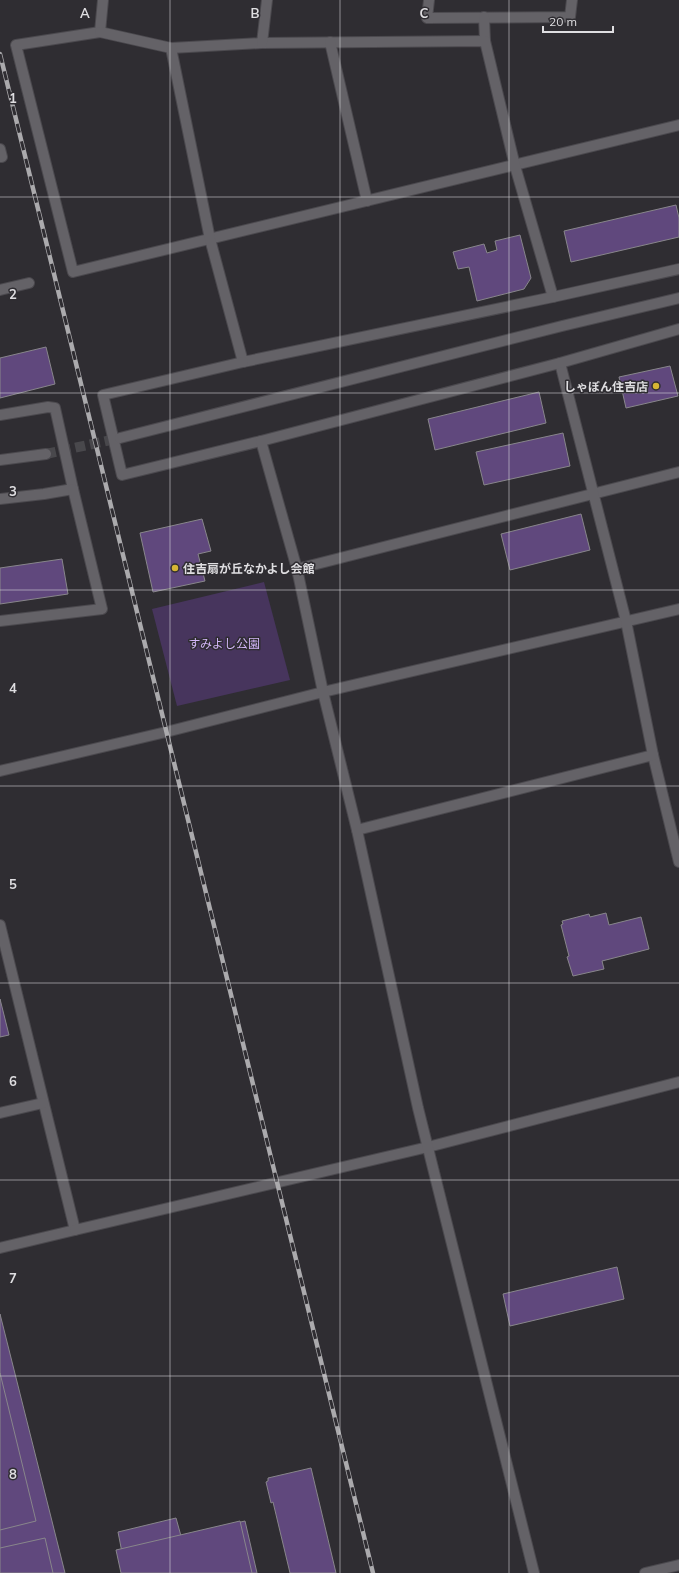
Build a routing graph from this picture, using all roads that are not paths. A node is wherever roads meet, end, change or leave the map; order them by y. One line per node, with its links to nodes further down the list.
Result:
1 (103, 0): 6 (street)
2 (267, 0): 9 (street)
3 (429, 0): 5 (street)
4 (572, 0): 5 (street)
5 (484, 17): 7 (street)
6 (100, 32): 10 (street); 16 (street)
7 (485, 40): 8 (street); 14 (street)
8 (330, 42): 9 (street); 15 (street)
9 (262, 43): 10 (street)
10 (170, 48): 16 (street)
11 (679, 125): 14 (street)
12 (0, 149): 13 (street)
13 (0, 157)
14 (515, 166): 15 (street); 20 (street)
15 (367, 202): 16 (street)
16 (210, 239): 23 (street)
17 (679, 269): 20 (street)
18 (29, 283): 19 (street)
19 (0, 290)
20 (553, 297): 23 (street)
21 (679, 298): 26 (street)
22 (679, 329): 24 (street)
23 (243, 362): 27 (street)
24 (560, 363): 27 (street); 32 (street)
25 (0, 415): 31 (street)
26 (120, 438)
27 (261, 442): 34 (street)
28 (46, 454): 29 (street)
29 (0, 460)
30 (679, 472): 32 (street)
31 (73, 489): 33 (street); 36 (street)
32 (594, 494): 34 (street); 37 (street)
33 (0, 499)
34 (297, 569): 38 (street)
35 (679, 609): 37 (street)
36 (0, 621)
37 (626, 621): 38 (street); 39 (street)
38 (323, 692): 40 (street); 41 (street)
39 (653, 755): 41 (street); 42 (street)
40 (0, 771)
41 (356, 830): 47 (street)
42 (679, 862)
43 (0, 925): 45 (street)
44 (679, 1082): 47 (street)
45 (43, 1102): 46 (street); 48 (street)
46 (0, 1113)
47 (428, 1147): 48 (street); 51 (street)
48 (75, 1230): 49 (street)
49 (0, 1248)
50 (679, 1565): 52 (street)
51 (534, 1573)
52 (645, 1573)

